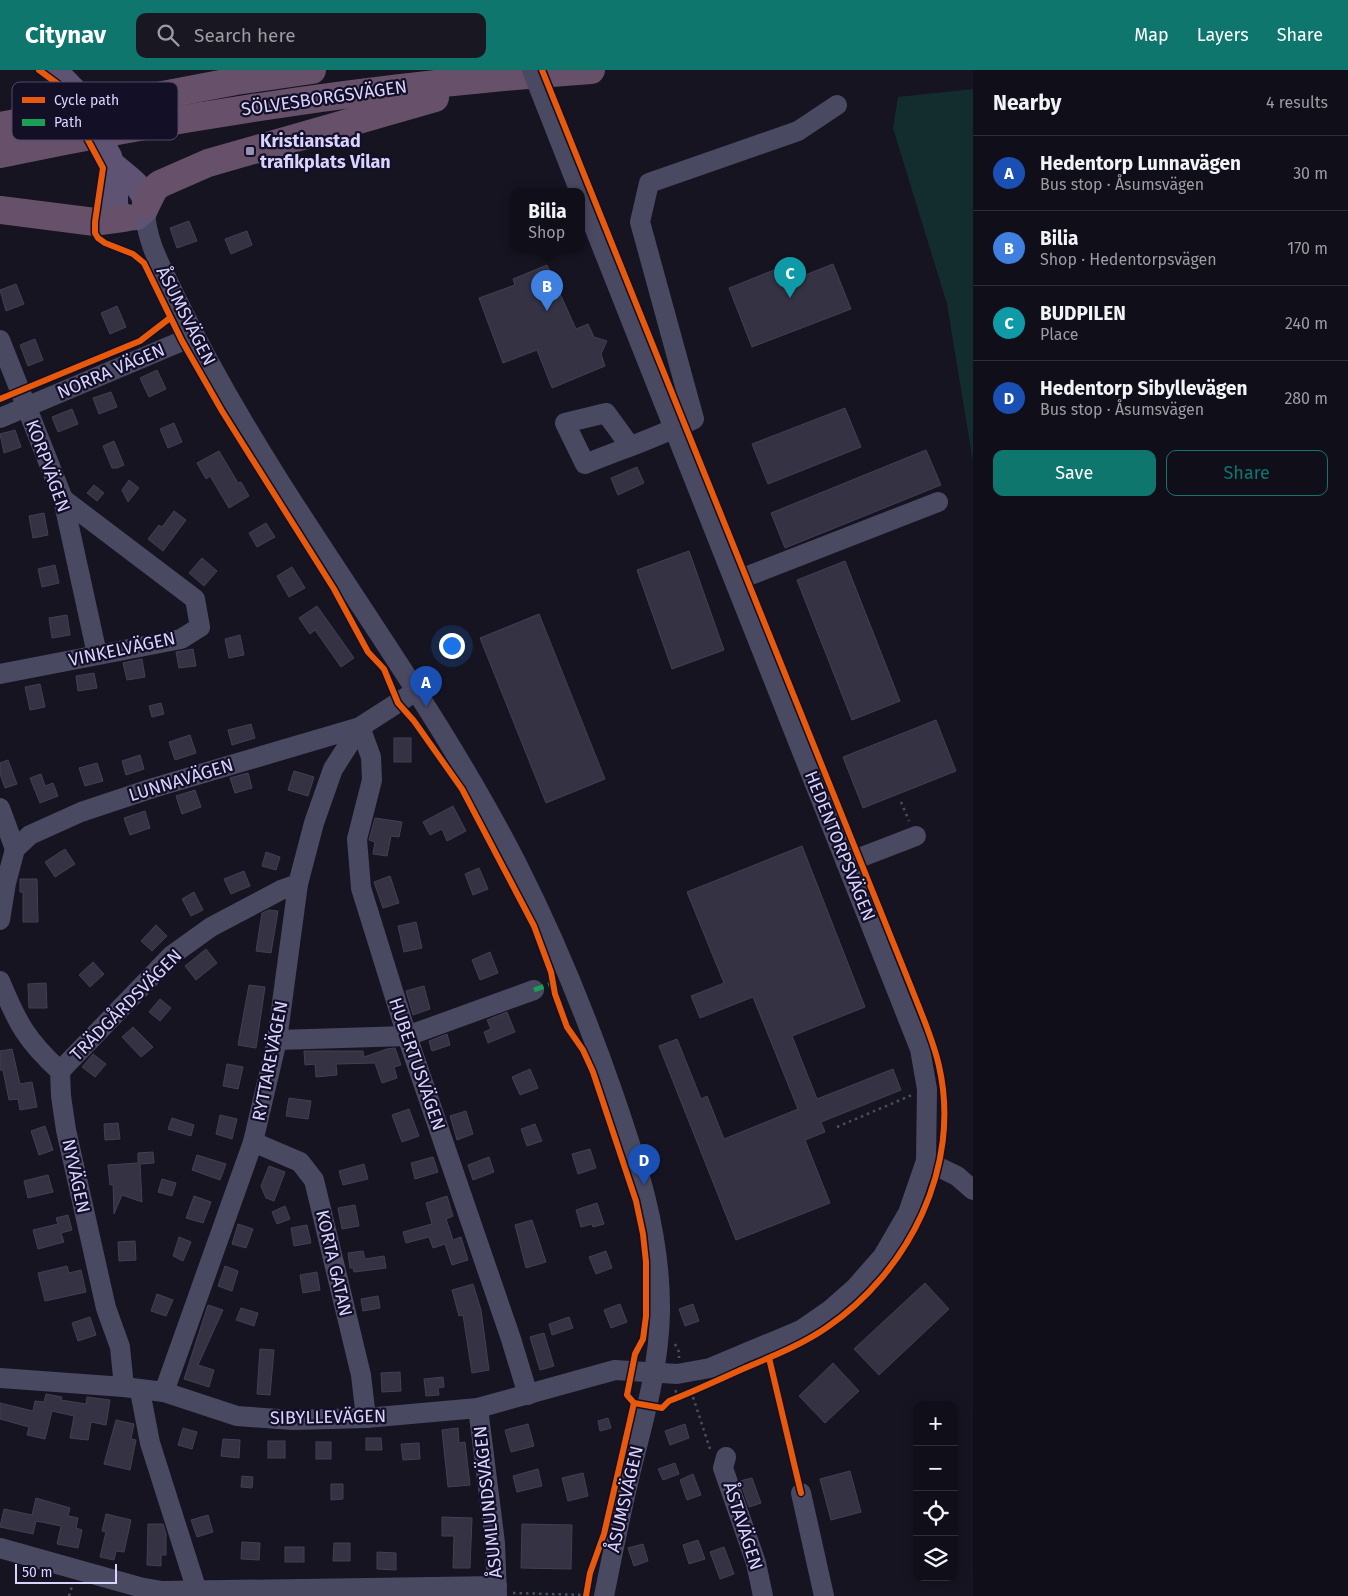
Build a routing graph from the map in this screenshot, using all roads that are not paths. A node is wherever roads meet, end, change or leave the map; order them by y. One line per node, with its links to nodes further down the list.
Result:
1 (312, 70): 4 (highway, SÖLVESBORGSVÄGEN)
2 (591, 70): 3 (highway, SÖLVESBORGSVÄGEN)
3 (521, 73): 6 (highway, SÖLVESBORGSVÄGEN); 10 (street, HEDENTORPSVÄGEN, bridge); 13 (highway)
4 (178, 92)
5 (837, 105): 18 (street)
6 (178, 120)
7 (70, 140): 9 (highway, SÖLVESBORGSVÄGEN)
8 (100, 140): 13 (main road, bridge)
9 (0, 154)
10 (578, 188)
11 (585, 206): 18 (street, HEDENTORPSVÄGEN)
12 (0, 210): 13 (highway)
13 (136, 213): 14 (street, ÅSUMSVÄGEN)
14 (194, 336): 16 (street, NORRA VÄGEN); 25 (street, ÅSUMSVÄGEN)
15 (0, 340): 16 (street, KORPVÄGEN)
16 (27, 407): 17 (street, NORRA VÄGEN); 20 (street, KORPVÄGEN)
17 (0, 418)
18 (674, 429): 19 (street); 22 (street, HEDENTORPSVÄGEN)
19 (630, 446)
20 (63, 499): 23 (street, KORPVÄGEN); 23 (street, VINKELVÄGEN)
21 (938, 502): 22 (street)
22 (734, 581): 30 (street, HEDENTORPSVÄGEN)
23 (97, 654): 24 (street, VINKELVÄGEN)
24 (0, 674)
25 (416, 691): 26 (street, LUNNAVÄGEN); 42 (street, ÅSUMSVÄGEN)
26 (360, 727): 29 (street, LUNNAVÄGEN); 31 (street, RYTTAREVÄGEN); 35 (street, HUBERTUSVÄGEN)
27 (0, 808): 29 (street)
28 (916, 836): 30 (street)
29 (15, 849): 32 (street)
30 (846, 863): 39 (street, HEDENTORPSVÄGEN)
31 (298, 884): 36 (street, RYTTAREVÄGEN); 37 (street, TRÄDGÅRDSVÄGEN)
32 (0, 920)
33 (0, 980): 37 (street)
34 (534, 990): 35 (street)
35 (407, 1036): 36 (street); 46 (street, HUBERTUSVÄGEN)
36 (277, 1040): 38 (street, RYTTAREVÄGEN)
37 (60, 1071): 44 (street, NYVÄGEN)
38 (253, 1142): 45 (street, RYTTAREVÄGEN); 48 (street, KORTA GATAN)
39 (926, 1161): 40 (street); 42 (street, HEDENTORPSVÄGEN)
40 (965, 1175): 41 (street)
41 (973, 1190)
42 (655, 1372): 46 (street, SIBYLLEVÄGEN); 54 (street, ÅSUMSVÄGEN)
43 (0, 1378): 44 (street, SIBYLLEVÄGEN)
44 (132, 1389): 45 (street, SIBYLLEVÄGEN); 52 (street, NYVÄGEN)
45 (164, 1392): 48 (street, SIBYLLEVÄGEN)
46 (528, 1395): 47 (street, SIBYLLEVÄGEN)
47 (478, 1408): 48 (street, SIBYLLEVÄGEN); 53 (street, ÅSUMLUNDSVÄGEN)
48 (366, 1418)
49 (726, 1457): 55 (street, ÅSTAVÄGEN)
50 (801, 1494): 56 (street)
51 (0, 1548): 52 (street)
52 (198, 1591): 53 (street)
53 (497, 1591)
54 (595, 1595)
55 (763, 1596)
56 (824, 1596)

